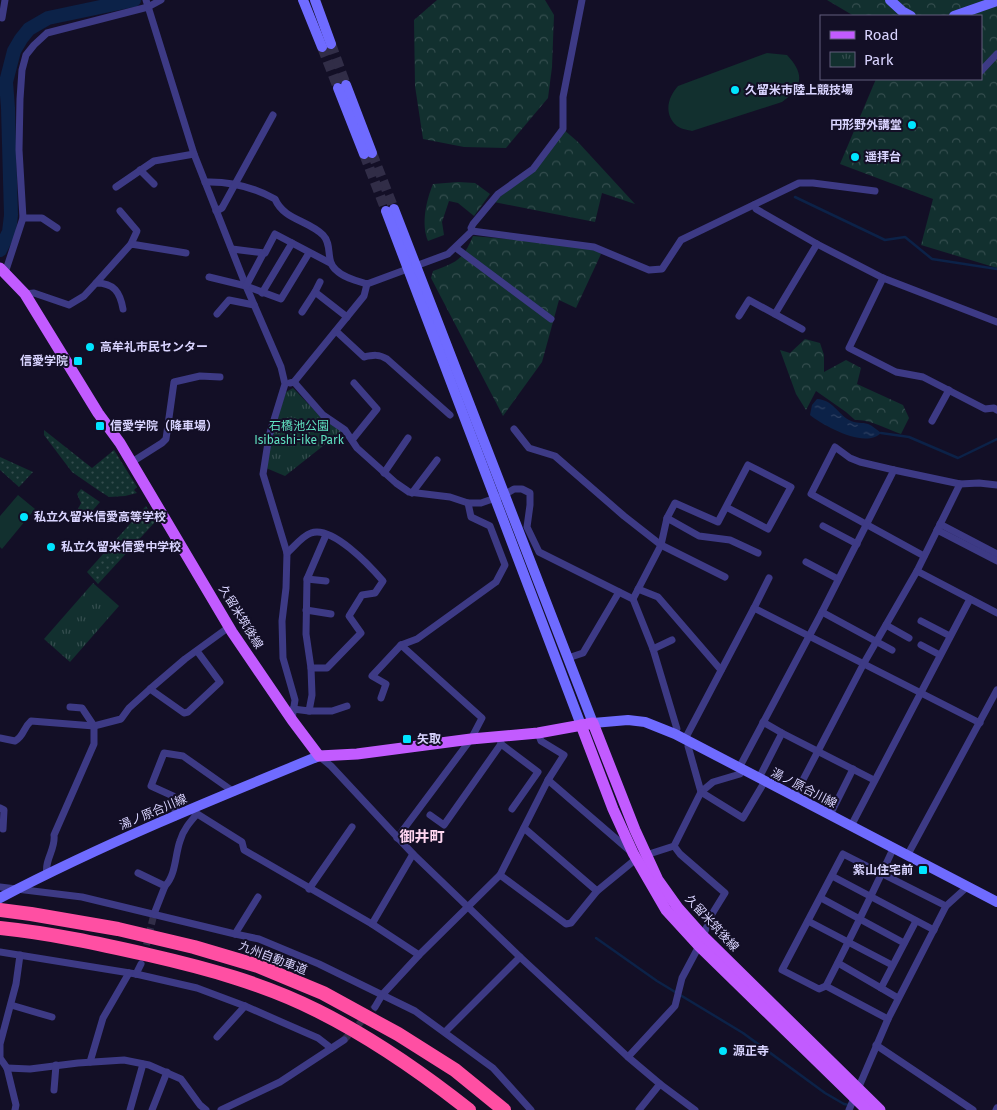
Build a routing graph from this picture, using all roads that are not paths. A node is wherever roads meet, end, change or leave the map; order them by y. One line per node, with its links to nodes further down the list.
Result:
1 (5, 0): 12 (street)
2 (161, 0): 9 (street)
3 (303, 0): 4 (street)
4 (315, 0)
5 (890, 0): 10 (street)
6 (574, 1): 8 (street)
7 (997, 1): 11 (street)
8 (581, 3): 31 (street)
9 (147, 4): 17 (street); 29 (street)
10 (909, 15)
11 (957, 15)
12 (2, 18)
13 (997, 54): 14 (street)
14 (982, 70)
15 (342, 86): 18 (street)
16 (273, 116): 22 (street)
17 (194, 154): 19 (street); 20 (street)
18 (368, 154)
19 (140, 170): 21 (street); 23 (street)
20 (205, 182): 22 (street); 27 (street)
21 (154, 184)
22 (236, 184): 27 (street); 40 (street)
23 (116, 186)
24 (876, 191): 25 (street)
25 (754, 205): 31 (street); 34 (street)
26 (390, 210): 41 (street)
27 (216, 211): 35 (street)
28 (120, 212): 33 (street)
29 (23, 218): 30 (street); 42 (street)
30 (57, 228)
31 (472, 231): 36 (street)
32 (292, 243): 38 (street); 39 (street); 50 (street)
33 (131, 244): 37 (street); 46 (street)
34 (817, 244): 44 (street); 56 (street)
35 (232, 248): 39 (street); 48 (street)
36 (456, 248): 41 (street); 59 (street)
37 (186, 253)
38 (309, 253): 40 (street); 50 (street)
39 (263, 254): 48 (street)
40 (330, 263): 47 (street)
41 (412, 267): 47 (street); 81 (street)
42 (2, 270): 51 (main road, 久留米筑後線)
43 (210, 277): 48 (street)
44 (883, 278): 60 (street); 67 (street)
45 (320, 282): 49 (street)
46 (96, 283): 51 (street); 53 (street)
47 (367, 284): 57 (street)
48 (246, 286): 50 (street); 52 (street)
49 (315, 292): 54 (street); 57 (street)
50 (262, 293)
51 (25, 294): 75 (main road, 久留米筑後線)
52 (254, 305): 55 (street); 65 (street)
53 (123, 309)
54 (302, 312)
55 (217, 314)
56 (775, 314): 58 (street); 61 (street)
57 (347, 316): 62 (street)
58 (739, 316)
59 (551, 319)
60 (997, 322)
61 (802, 329)
62 (336, 331): 64 (street); 69 (street)
63 (220, 377): 75 (street)
64 (294, 382): 65 (street); 73 (street)
65 (285, 384): 91 (street)
66 (354, 384): 73 (street)
67 (949, 390): 68 (street); 70 (street)
68 (996, 407)
69 (450, 415)
70 (932, 421)
71 (514, 429): 90 (street)
72 (408, 438): 77 (street)
73 (352, 440): 77 (street)
74 (437, 460): 80 (street)
75 (132, 462): 114 (main road, 久留米筑後線)
76 (894, 470): 78 (street); 85 (street); 85 (street)
77 (384, 473): 80 (street)
78 (960, 484): 79 (street); 87 (street)
79 (997, 485)
80 (412, 493): 82 (street)
81 (500, 497): 82 (street); 104 (street); 126 (street); 141 (street)
82 (468, 503): 120 (street)
83 (726, 507): 83 (street); 84 (street)
84 (667, 518): 90 (street); 92 (street)
85 (867, 525): 89 (street); 94 (street)
86 (822, 526): 89 (street)
87 (939, 527): 93 (street); 94 (street); 95 (street)
88 (326, 535): 91 (street); 101 (street); 128 (street)
89 (857, 544): 100 (street)
90 (660, 545): 98 (street); 103 (street)
91 (287, 553): 137 (street)
92 (758, 553)
93 (997, 554)
94 (924, 556): 97 (street)
95 (997, 561)
96 (806, 562): 100 (street)
97 (917, 571): 106 (street); 113 (street)
98 (724, 577)
99 (768, 578): 107 (street)
100 (838, 578): 109 (street)
101 (307, 579): 102 (street); 108 (street)
102 (326, 582)
103 (638, 589): 105 (street); 129 (street)
104 (619, 592): 105 (street); 126 (street)
105 (633, 599): 122 (street)
106 (970, 599): 110 (street); 115 (street)
107 (754, 608): 116 (street); 129 (street)
108 (306, 610): 111 (street); 128 (street)
109 (822, 612): 116 (street); 119 (street)
110 (997, 613)
111 (331, 614)
112 (921, 621): 115 (street)
113 (886, 625): 117 (street); 119 (street)
114 (229, 626): 124 (street); 137 (main road, 久留米筑後線)
115 (950, 636): 125 (street)
116 (809, 637): 127 (street); 138 (street)
117 (909, 638)
118 (672, 640): 122 (street)
119 (877, 643): 123 (street); 127 (street)
120 (401, 645): 133 (street); 147 (street)
121 (921, 645): 125 (street)
122 (653, 649): 144 (street)
123 (892, 650)
124 (196, 651): 130 (street); 130 (street)
125 (940, 654): 132 (street)
126 (568, 658): 139 (street)
127 (864, 663): 132 (street); 150 (street)
128 (311, 668): 136 (street)
129 (721, 670): 149 (street)
130 (150, 689): 142 (street)
131 (997, 690): 140 (street)
132 (920, 692): 140 (street); 156 (street)
133 (380, 698)
134 (70, 706): 142 (street)
135 (347, 706): 136 (street)
136 (308, 711): 137 (street)
137 (292, 714): 151 (main road, 久留米筑後線)
138 (763, 722): 145 (street); 152 (street)
139 (593, 723): 141 (main road); 144 (street, 湯ノ原合川線); 174 (main road, 久留米筑後線)
140 (980, 723): 175 (street)
141 (581, 725): 143 (main road); 174 (main road, 久留米筑後線)
142 (94, 726): 146 (street); 177 (street)
143 (538, 733): 148 (main road); 154 (street)
144 (675, 734): 149 (street, 湯ノ原合川線)
145 (782, 734): 150 (street); 155 (street)
146 (0, 738)
147 (471, 739): 148 (main road); 151 (main road); 170 (street)
148 (501, 740): 161 (street); 164 (street)
149 (688, 741): 152 (street, 湯ノ原合川線); 158 (street)
150 (818, 751): 153 (street); 159 (street)
151 (319, 756): 157 (street, 湯ノ原合川線); 170 (street)
152 (741, 769): 155 (street, 湯ノ原合川線); 158 (street)
153 (853, 769): 156 (street); 163 (street)
154 (548, 780): 168 (street); 174 (street)
155 (762, 780): 158 (street); 159 (street, 湯ノ原合川線)
156 (874, 780): 166 (street)
157 (234, 792): 162 (street, 湯ノ原合川線); 165 (street)
158 (701, 792): 171 (street)
159 (794, 797): 163 (street, 湯ノ原合川線)
160 (0, 808): 169 (street)
161 (512, 809)
162 (194, 812): 165 (street, 湯ノ原合川線); 181 (street); 184 (street)
163 (830, 815): 166 (street, 湯ノ原合川線)
164 (430, 816)
165 (175, 817): 177 (street, 湯ノ原合川線)
166 (851, 826): 172 (street, 湯ノ原合川線)
167 (352, 827): 184 (street)
168 (524, 828): 179 (street); 186 (street)
169 (3, 829)
170 (397, 838): 173 (street)
171 (674, 846): 174 (street); 203 (street)
172 (893, 849): 175 (street, 湯ノ原合川線); 178 (street)
173 (413, 854): 193 (street); 199 (street)
174 (638, 856): 186 (street); 203 (main road, 久留米筑後線); 206 (main road, 久留米筑後線)
175 (907, 856): 183 (street, 湯ノ原合川線)
176 (138, 873): 181 (street)
177 (47, 874): 185 (street, 湯ノ原合川線)
178 (881, 874): 180 (street); 188 (street); 192 (street)
179 (500, 875): 186 (street); 193 (street)
180 (832, 876): 188 (street); 190 (street)
181 (165, 886): 195 (street)
182 (0, 887): 185 (street)
183 (967, 887): 191 (street, 湯ノ原合川線); 192 (street)
184 (309, 889): 199 (street)
185 (16, 890): 189 (street, 湯ノ原合川線); 195 (street)
186 (597, 892)
187 (258, 896): 202 (street)
188 (870, 896): 196 (street); 198 (street)
189 (0, 898)
190 (821, 898): 196 (street); 197 (street)
191 (997, 902)
192 (946, 906): 201 (street)
193 (469, 907): 209 (street); 210 (street)
194 (0, 910): 244 (highway, 九州自動車道)
195 (154, 914): 202 (street)
196 (859, 919): 204 (street); 205 (street)
197 (808, 921): 204 (street); 215 (street)
198 (916, 921): 201 (street); 205 (street)
199 (372, 924): 209 (street)
200 (0, 928): 243 (highway)
201 (934, 930): 218 (street)
202 (235, 934): 217 (street)
203 (702, 935): 206 (street); 237 (main road, 久留米筑後線)
204 (848, 942): 211 (street); 213 (street)
205 (904, 943): 213 (street)
206 (699, 946): 229 (street); 237 (main road, 久留米筑後線)
207 (0, 952): 208 (street)
208 (20, 955): 214 (street); 219 (street)
209 (419, 955): 217 (street)
210 (520, 957): 224 (street); 229 (street)
211 (838, 963): 215 (street); 216 (street)
212 (141, 964): 214 (street)
213 (892, 965): 216 (street)
214 (133, 974): 220 (street); 230 (street)
215 (826, 986): 223 (street)
216 (881, 988): 218 (street)
217 (382, 995): 221 (street); 224 (street)
218 (898, 998): 223 (street)
219 (10, 1005): 222 (street); 233 (street)
220 (245, 1006): 225 (street); 228 (street)
221 (376, 1007)
222 (52, 1017)
223 (888, 1019): 227 (street)
224 (445, 1032): 245 (street)
225 (217, 1037)
226 (344, 1040): 228 (street)
227 (876, 1045): 237 (street); 251 (street)
228 (332, 1048): 242 (street)
229 (628, 1057): 235 (street)
230 (90, 1062): 231 (street); 232 (street)
231 (143, 1064): 234 (street); 239 (street)
232 (56, 1065): 233 (street); 236 (street)
233 (7, 1068): 238 (street)
234 (167, 1072): 240 (street); 241 (street)
235 (660, 1084): 246 (street); 247 (street)
236 (54, 1090)
237 (856, 1093): 248 (street); 249 (main road, 久留米筑後線); 250 (main road, 久留米筑後線)
238 (14, 1110)
239 (130, 1110)
240 (152, 1110)
241 (206, 1110)
242 (221, 1110)
243 (469, 1110)
244 (504, 1110)
245 (531, 1110)
246 (639, 1110)
247 (695, 1110)
248 (849, 1110)
249 (867, 1110)
250 (880, 1110)
251 (973, 1110)

